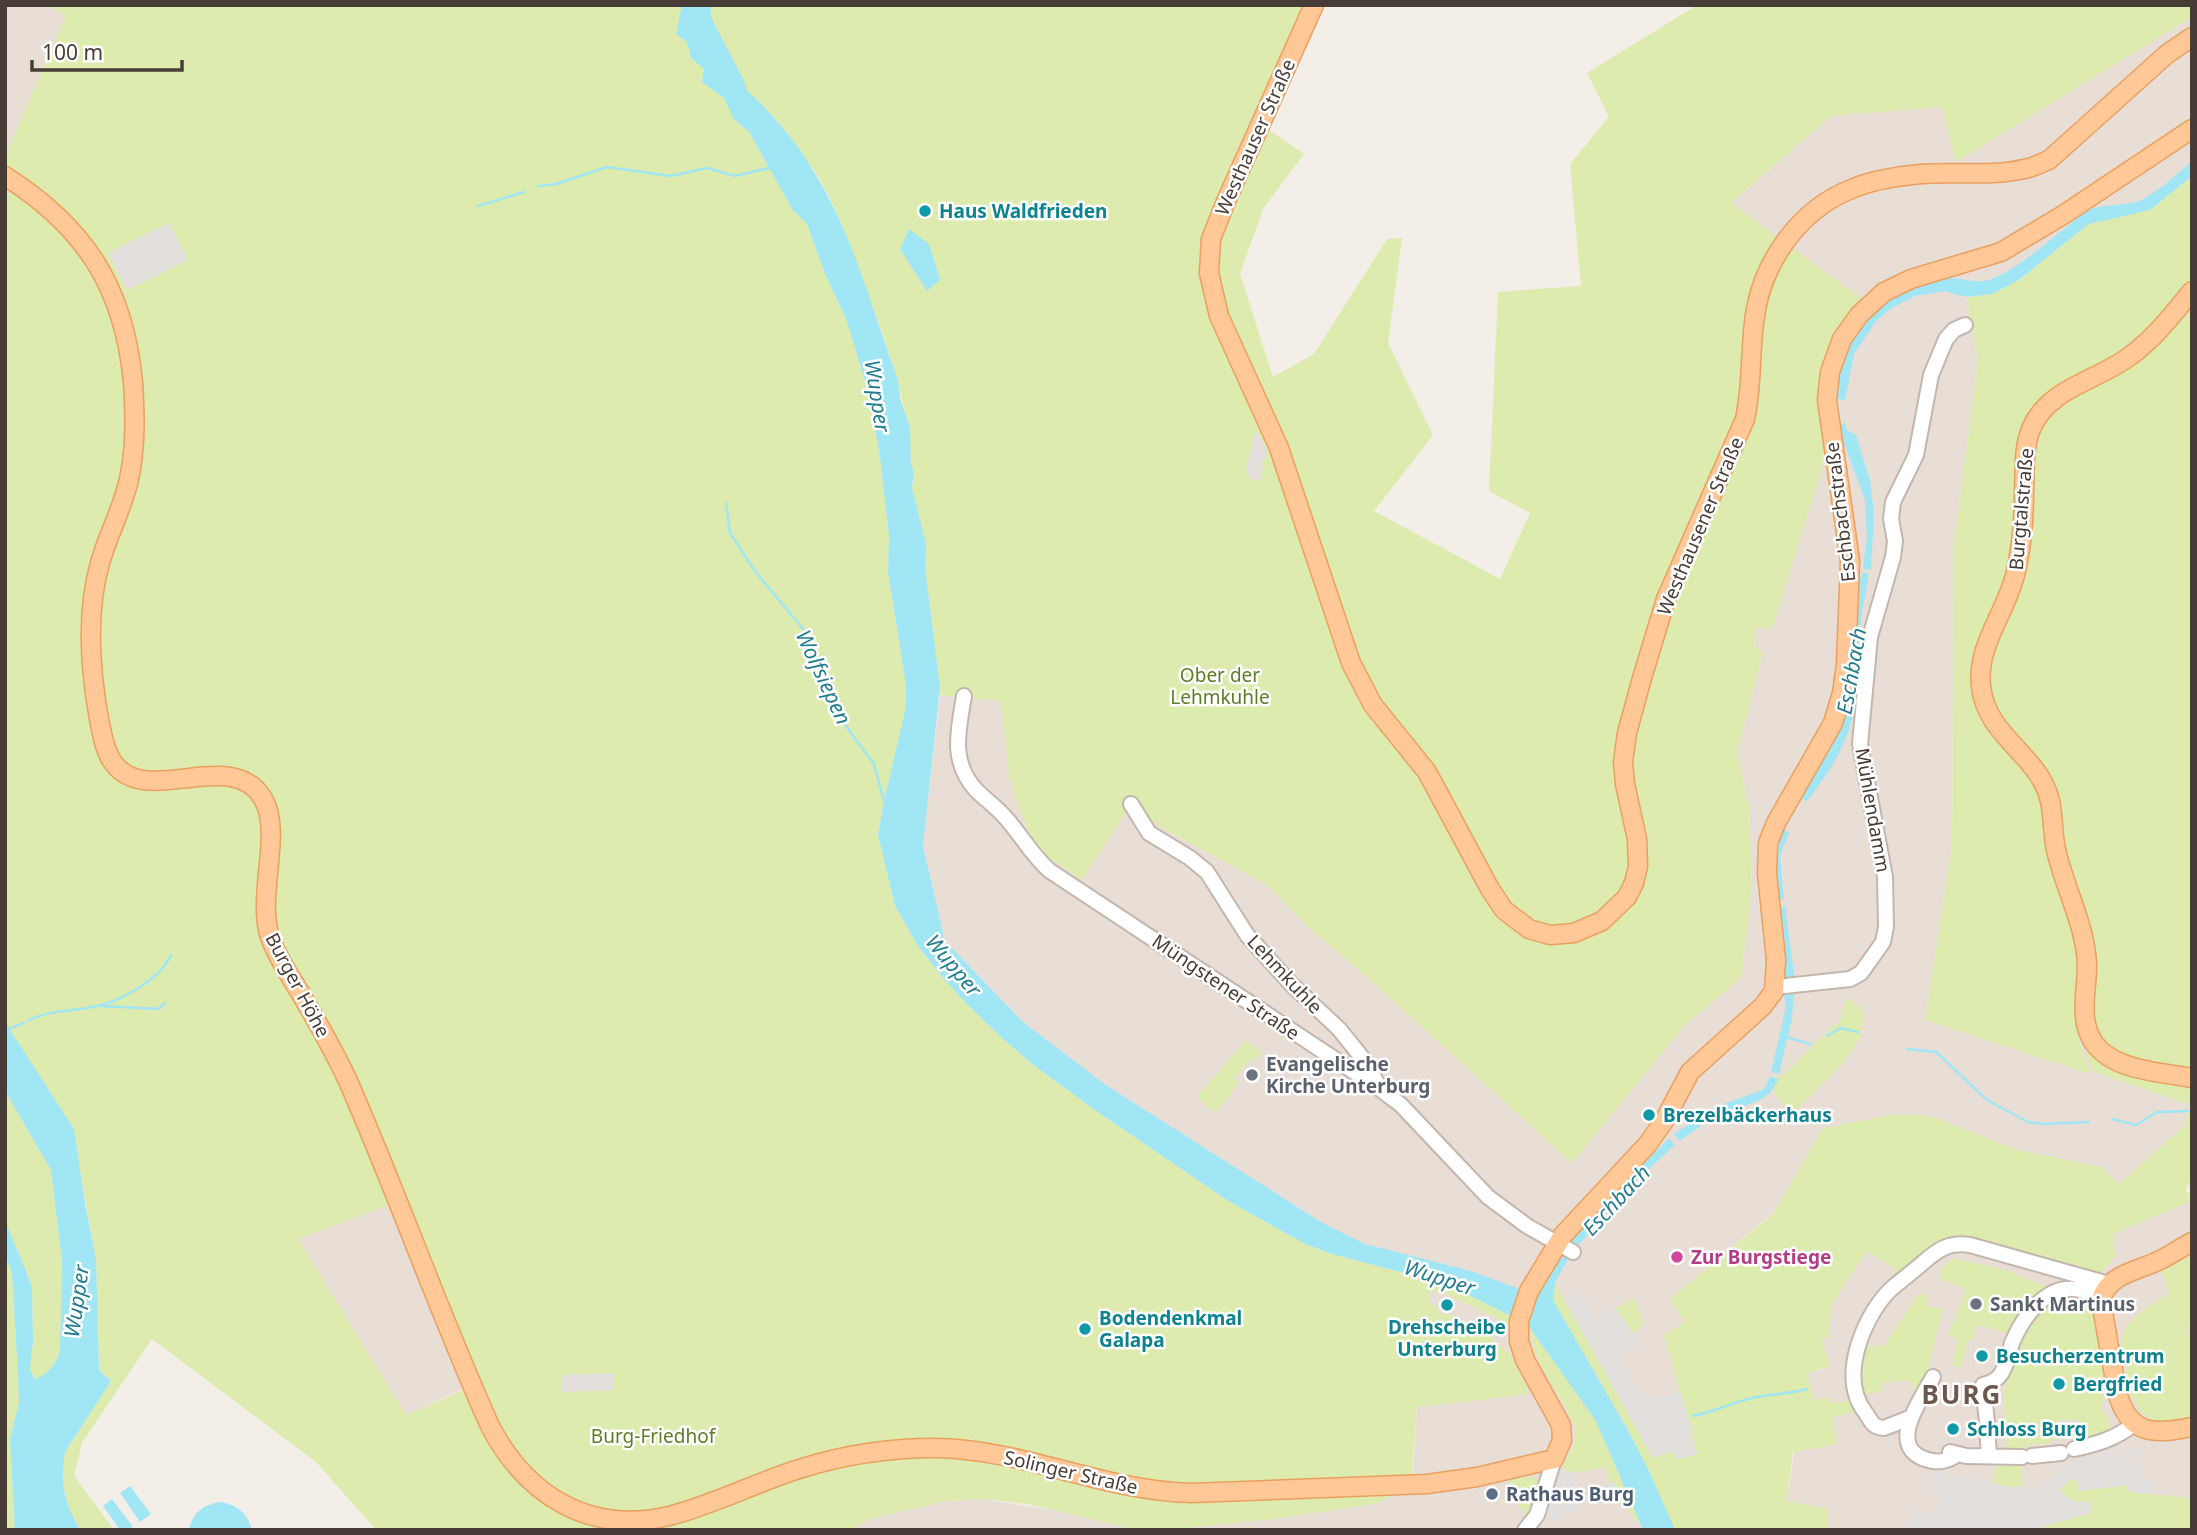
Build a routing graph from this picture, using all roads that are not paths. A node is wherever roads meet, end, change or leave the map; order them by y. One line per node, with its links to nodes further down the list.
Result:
1 (1314, 5): 5 (main road, Westhauser Straße)
2 (2192, 37): 5 (main road, Westhausener Straße)
3 (2192, 129): 10 (main road, Eschbachstraße)
4 (5, 176): 19 (main road, Burger Höhe)
5 (1209, 273)
6 (2192, 290): 11 (main road, Burgtalstraße)
7 (1965, 325): 10 (street, Mühlendamm)
8 (964, 696): 12 (street, Müngstener Straße)
9 (1131, 804): 12 (street, Lehmkuhle)
10 (1784, 986): 14 (main road)
11 (2192, 1077)
12 (1380, 1089): 14 (street, Müngstener Straße)
13 (2192, 1242): 15 (main road)
14 (1561, 1247): 22 (main road)
15 (2106, 1290): 17 (street); 18 (main road); 21 (street)
16 (1933, 1377): 17 (street)
17 (1912, 1417): 21 (street)
18 (2134, 1424): 20 (main road); 21 (street)
19 (490, 1426): 22 (main road, Solinger Straße)
20 (2192, 1427)
21 (1989, 1456)
22 (1554, 1459): 23 (street)
23 (1525, 1530)

